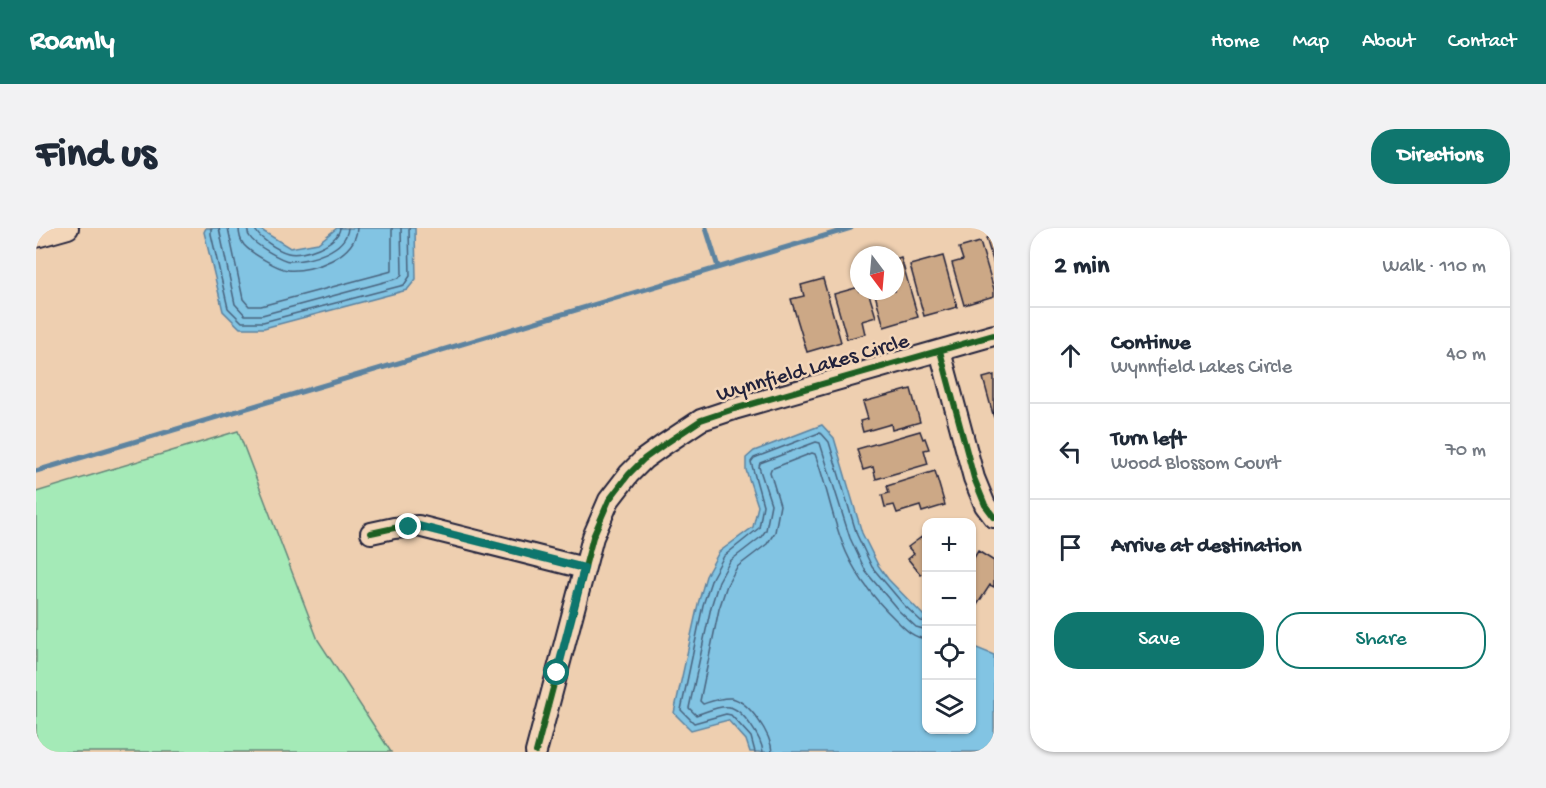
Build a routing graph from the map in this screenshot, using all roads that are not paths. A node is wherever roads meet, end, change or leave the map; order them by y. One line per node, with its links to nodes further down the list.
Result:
1 (68, 228): 2 (street)
2 (36, 237)
3 (994, 335): 4 (street, Wynnfield Lakes Circle)
4 (940, 351): 5 (street); 7 (street, Wynnfield Lakes Circle)
5 (994, 517)
6 (371, 533): 7 (street)
7 (584, 568): 8 (street, Wynnfield Lakes Circle)
8 (536, 752)

